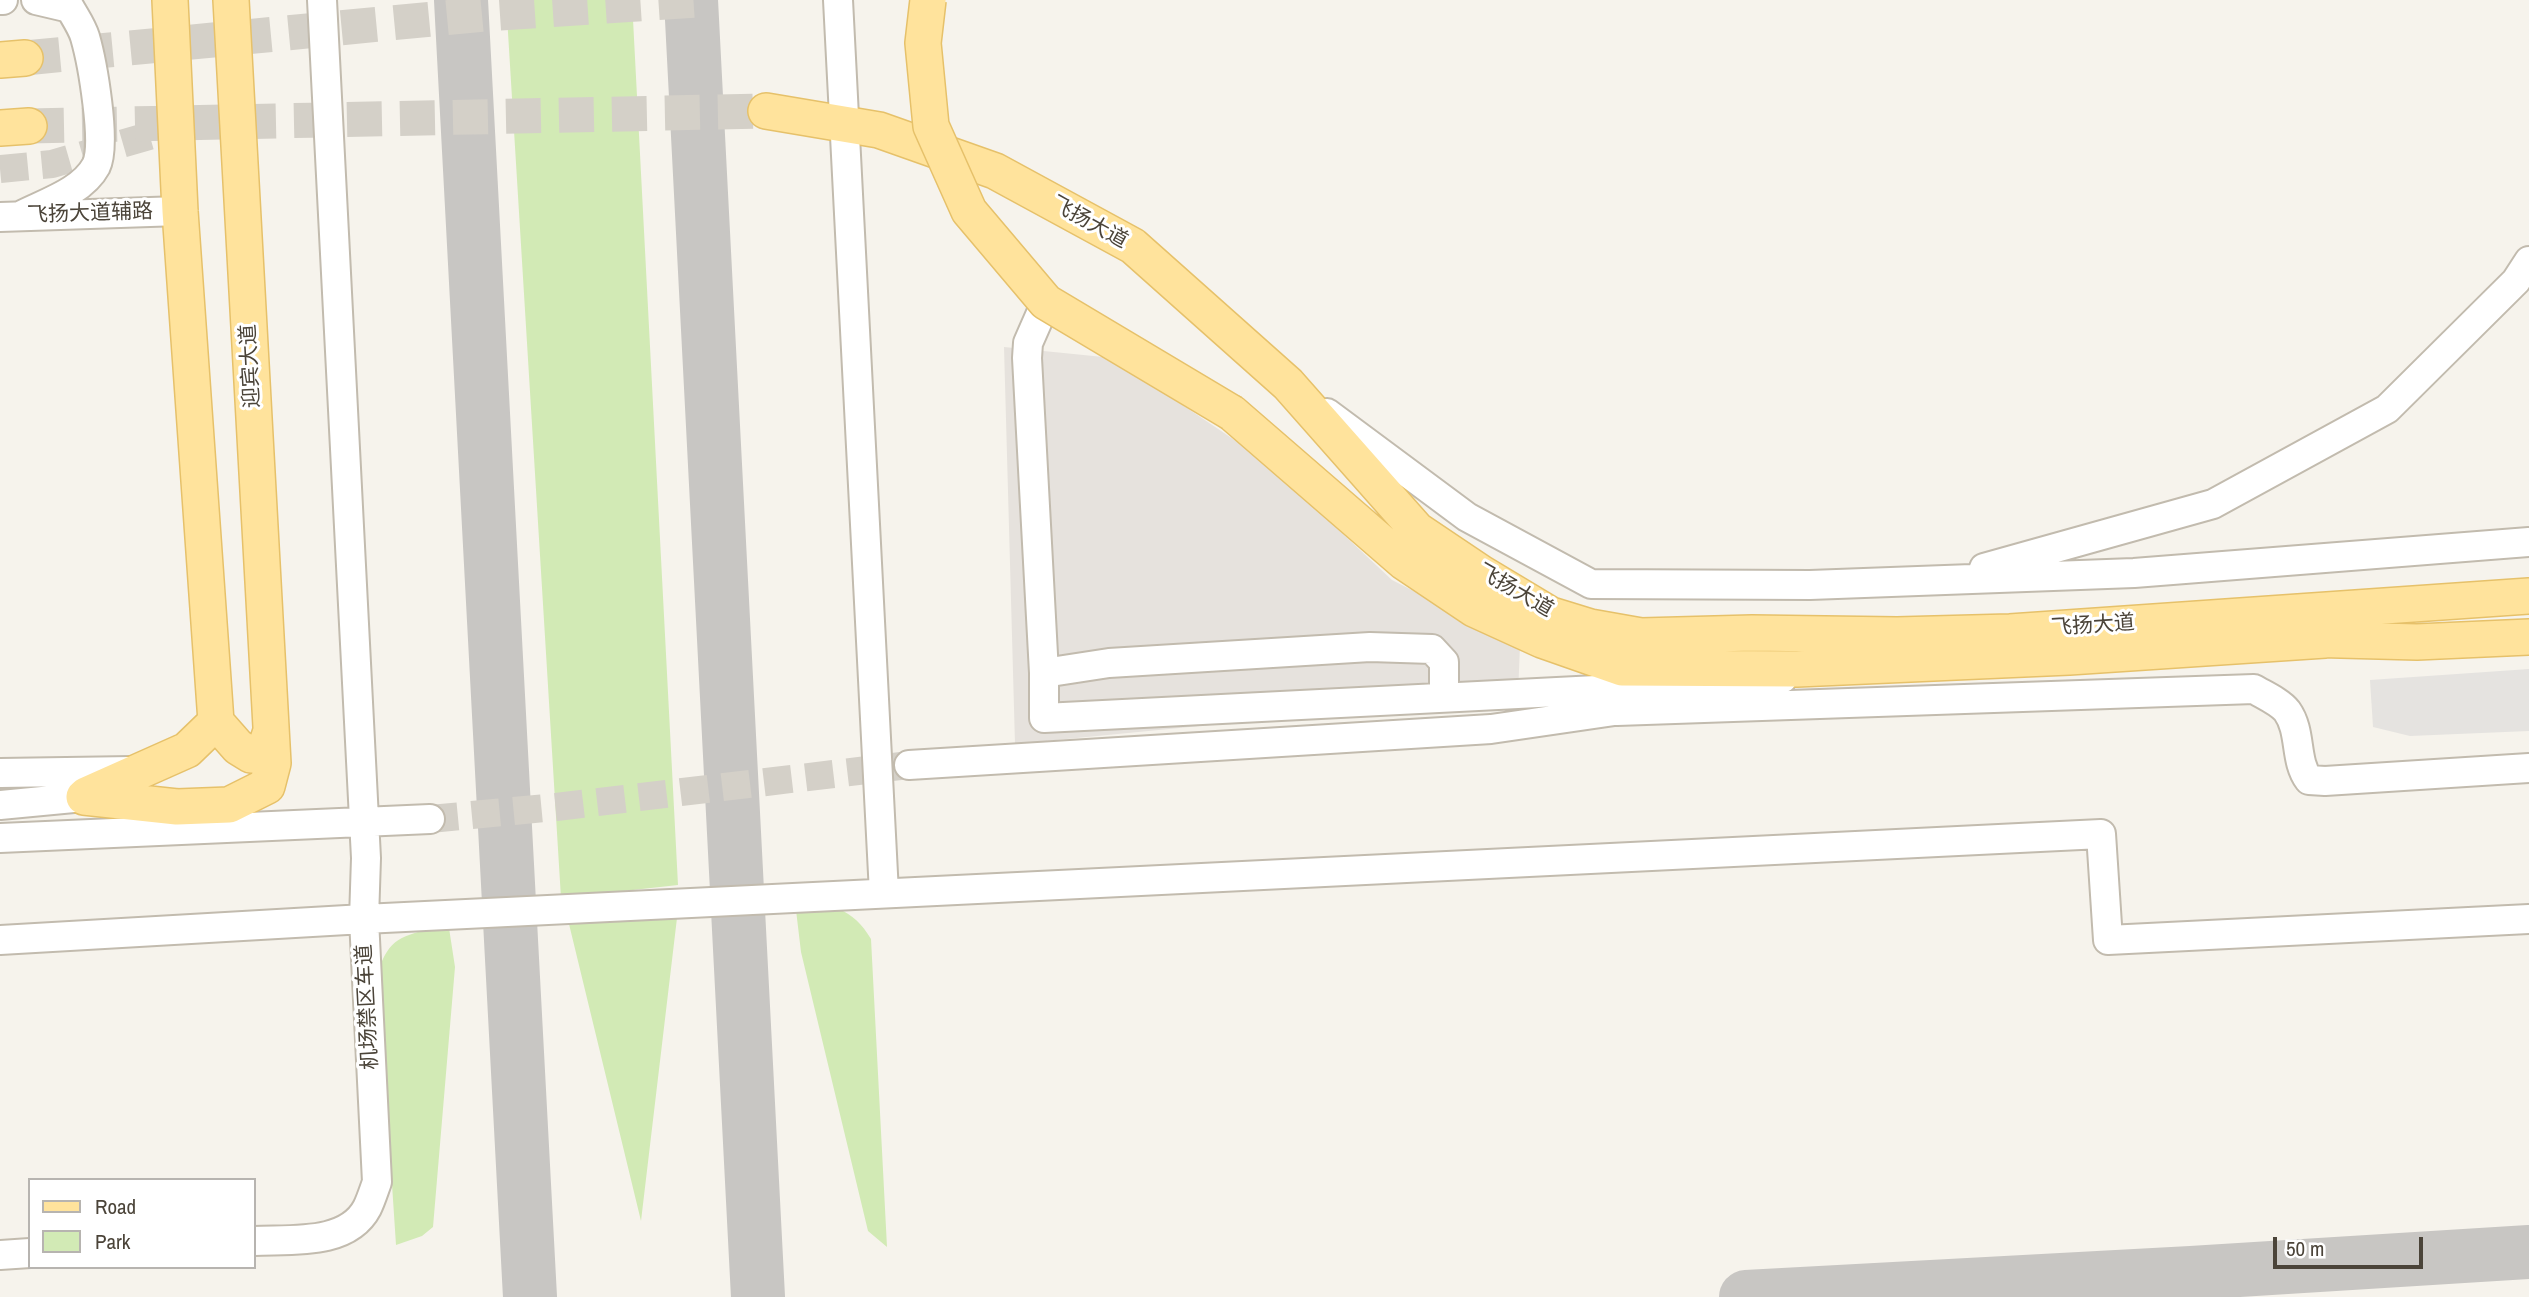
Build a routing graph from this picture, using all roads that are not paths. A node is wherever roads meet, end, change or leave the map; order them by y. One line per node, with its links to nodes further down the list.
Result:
1 (36, 0): 9 (street)
2 (170, 0): 8 (main road)
3 (231, 0): 25 (main road, 迎宾大道)
4 (322, 0): 35 (street)
5 (838, 0): 34 (street)
6 (928, 0): 11 (main road, bridge)
7 (766, 111): 12 (main road, 飞扬大道)
8 (180, 211): 9 (street, 飞扬大道辅路); 24 (main road)
9 (10, 216)
10 (2529, 261): 14 (street)
11 (1045, 302): 19 (main road, bridge); 20 (street)
12 (1288, 384): 14 (street); 16 (main road, 飞扬大道)
13 (2529, 542): 14 (street)
14 (1941, 580)
15 (2529, 596): 16 (main road, 飞扬大道)
16 (2010, 632): 18 (main road)
17 (2529, 637): 18 (main road)
18 (2325, 640): 19 (main road)
19 (1829, 668): 21 (street)
20 (1044, 673): 22 (street); 22 (street)
21 (1746, 686): 22 (street); 23 (street)
22 (1444, 697)
23 (1617, 711): 26 (street); 27 (street)
24 (216, 722): 25 (main road); 28 (main road)
25 (271, 731): 30 (main road, 迎宾大道)
26 (909, 765)
27 (2529, 768)
28 (142, 771): 29 (street); 30 (main road)
29 (0, 772)
30 (84, 797): 31 (street)
31 (0, 805)
32 (430, 819): 33 (street)
33 (0, 838)
34 (884, 893): 35 (street); 36 (street)
35 (364, 919): 37 (street, 机场禁区车道); 38 (street, 机场禁区车道)
36 (2529, 919)
37 (0, 940)
38 (256, 1241)
39 (28, 1254): 40 (street)
40 (0, 1255)

